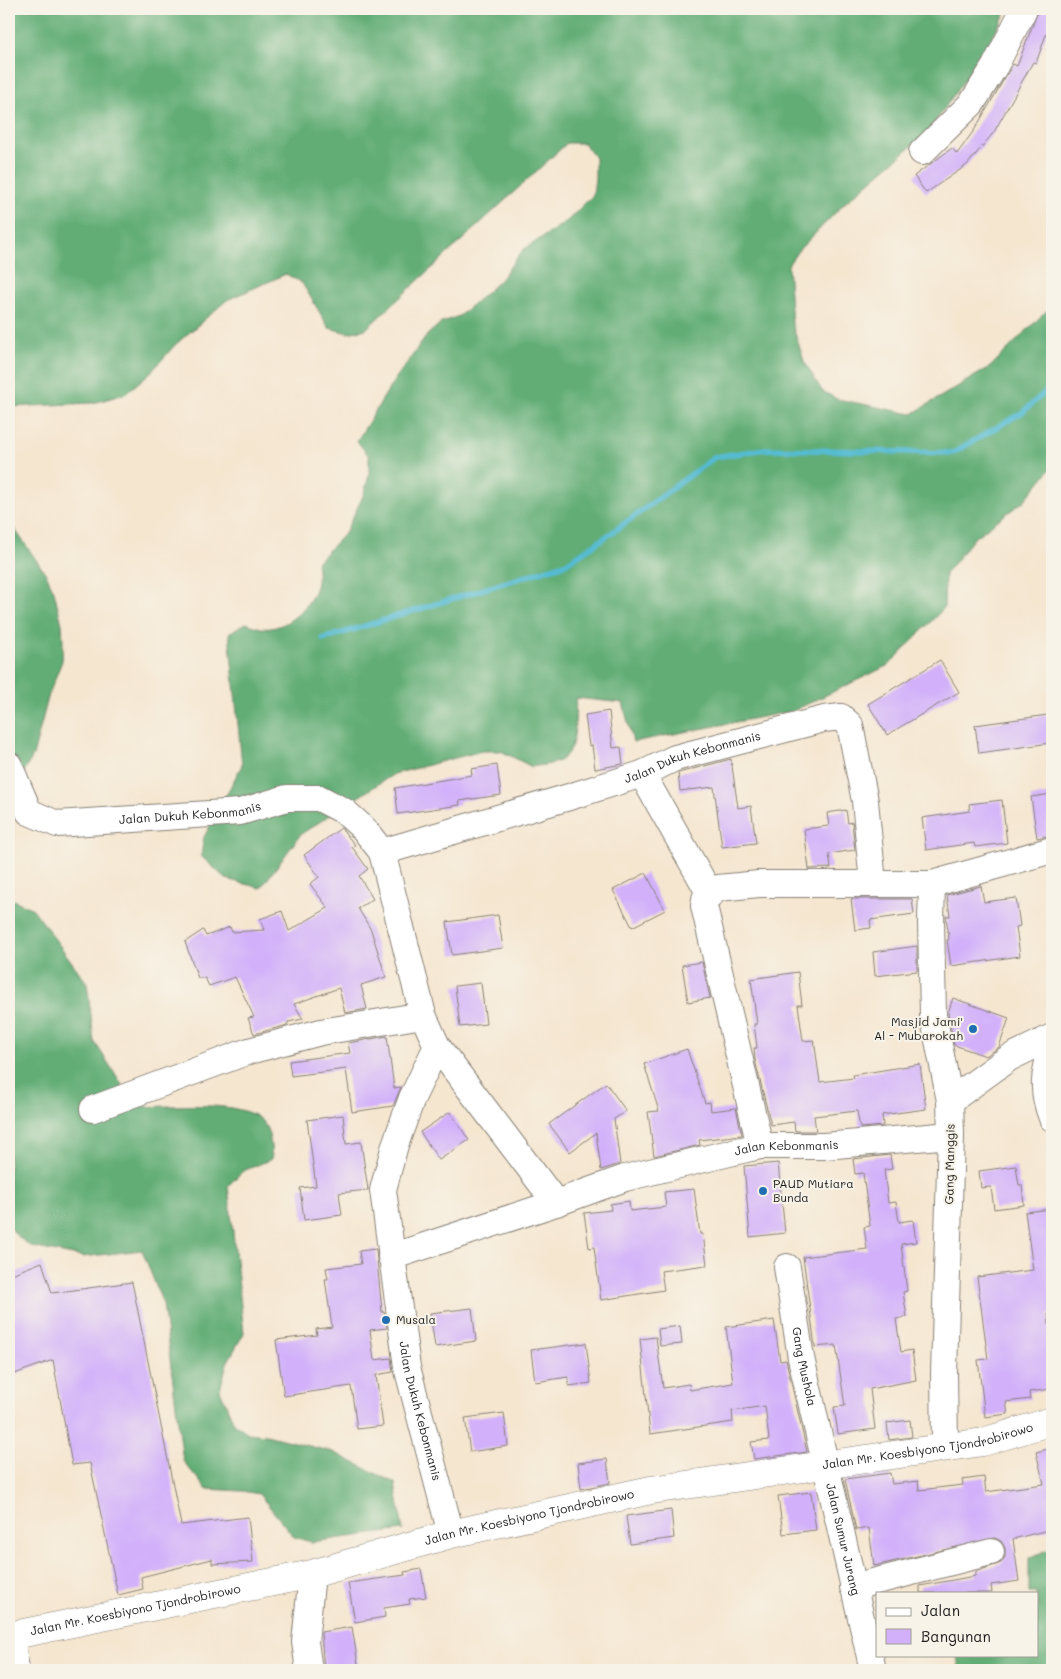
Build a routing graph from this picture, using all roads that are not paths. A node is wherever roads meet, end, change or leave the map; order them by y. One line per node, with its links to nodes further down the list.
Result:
1 (1024, 9): 2 (street)
2 (922, 152)
3 (9, 764): 6 (street, Jalan Dukuh Kebonmanis)
4 (642, 774): 6 (street, Jalan Dukuh Kebonmanis); 7 (street, Jalan Dukuh Kebonmanis); 9 (street)
5 (1052, 850): 8 (street)
6 (382, 852): 10 (street, Jalan Dukuh Kebonmanis)
7 (873, 883): 8 (street); 9 (street)
8 (932, 884): 14 (street, Gang Manggis)
9 (710, 894): 18 (street)
10 (423, 1015): 12 (street, Jalan Dukuh Kebonmanis); 15 (street)
11 (1052, 1037): 14 (street)
12 (437, 1046): 19 (street, Jalan Dukuh Kebonmanis); 20 (street, Jalan Dukuh Kebonmanis)
13 (1052, 1046): 16 (street)
14 (950, 1101): 17 (street, Gang Manggis)
15 (93, 1109)
16 (1052, 1118)
17 (951, 1135): 18 (street, Jalan Kebonmanis); 23 (street, Gang Manggis)
18 (760, 1146): 19 (street, Jalan Kebonmanis)
19 (556, 1203): 20 (street)
20 (391, 1257): 25 (street, Jalan Dukuh Kebonmanis)
21 (787, 1267): 24 (street, Gang Mushola)
22 (1052, 1421): 23 (main road, Jalan Mr. Koesbiyono Tjondrobirowo)
23 (945, 1446): 24 (main road, Jalan Mr. Koesbiyono Tjondrobirowo)
24 (827, 1464): 25 (main road, Jalan Mr. Koesbiyono Tjondrobirowo); 28 (street, Jalan Sumur Jurang)
25 (451, 1534): 27 (main road, Jalan Mr. Koesbiyono Tjondrobirowo)
26 (991, 1552): 28 (street)
27 (312, 1574): 29 (main road, Jalan Mr. Koesbiyono Tjondrobirowo); 31 (street)
28 (853, 1587): 32 (street, Jalan Sumur Jurang)
29 (10, 1635): 30 (street)
30 (16, 1670)
31 (309, 1670)
32 (874, 1670)

